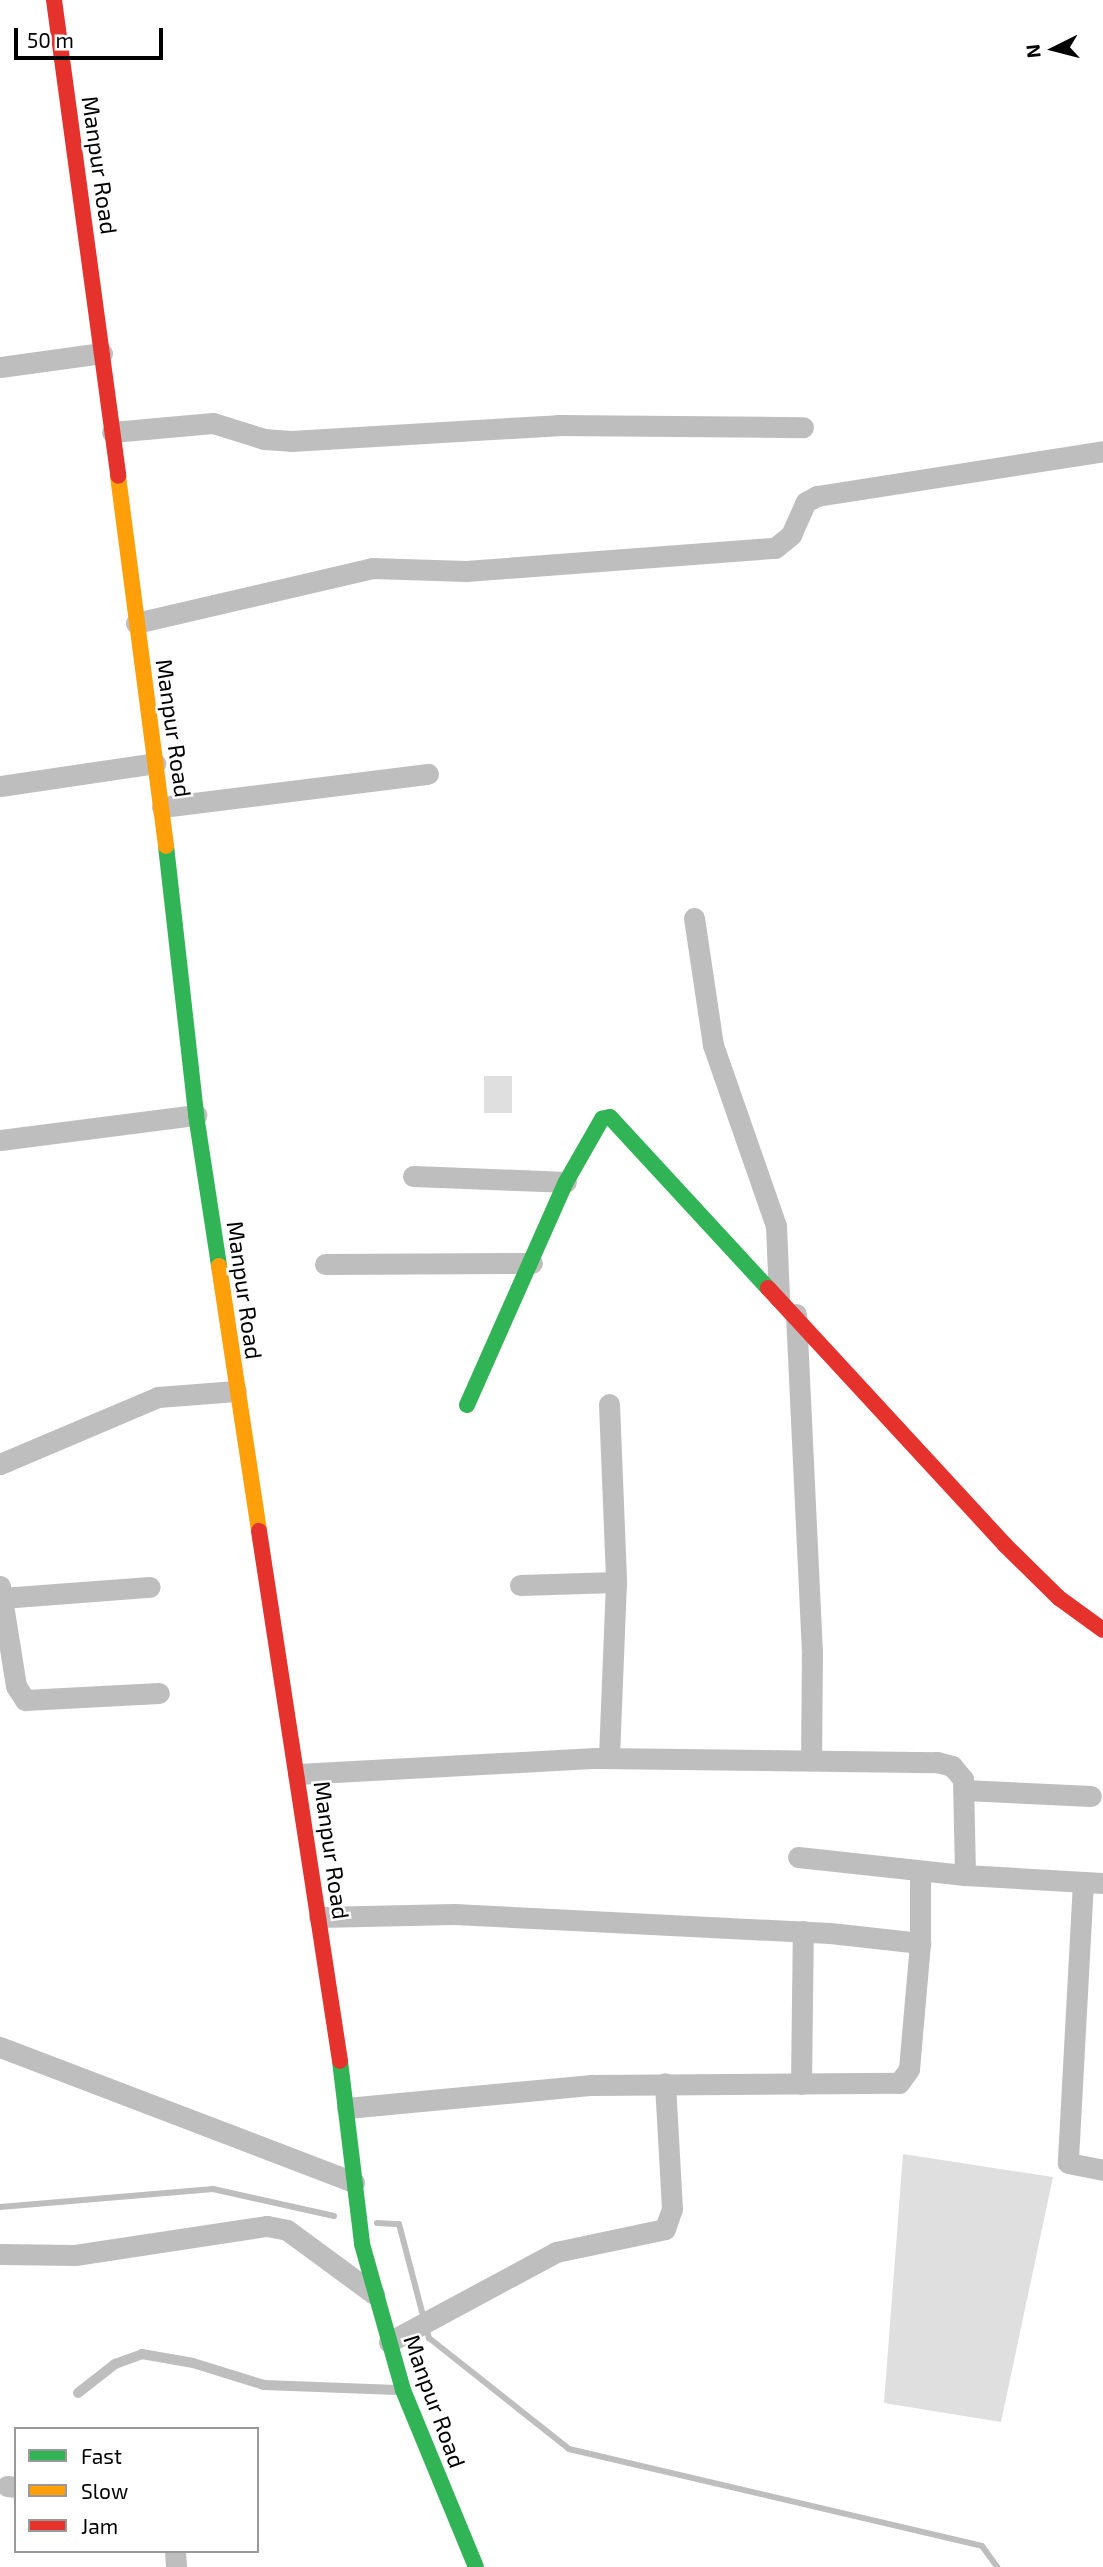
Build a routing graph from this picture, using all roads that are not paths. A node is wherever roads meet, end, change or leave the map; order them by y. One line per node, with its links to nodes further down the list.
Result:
1 (54, 0): 2 (main road, Manpur Road)
2 (102, 353): 3 (street); 5 (main road, Manpur Road)
3 (0, 367)
4 (803, 427): 5 (street)
5 (112, 432): 7 (main road, Manpur Road)
6 (1103, 451): 7 (street)
7 (136, 623): 8 (main road, Manpur Road)
8 (155, 763): 10 (street); 11 (main road, Manpur Road)
9 (428, 774): 11 (street)
10 (0, 786)
11 (162, 807): 13 (main road, Manpur Road)
12 (694, 918): 19 (street)
13 (196, 1115): 14 (street); 21 (main road, Manpur Road)
14 (0, 1140)
15 (413, 1176): 16 (street)
16 (566, 1181): 17 (main road); 19 (main road)
17 (533, 1263): 18 (street); 23 (main road)
18 (325, 1264)
19 (779, 1297): 20 (main road)
20 (796, 1314): 29 (main road); 32 (street)
21 (236, 1391): 24 (street); 33 (main road, Manpur Road)
22 (609, 1404): 25 (street)
23 (467, 1405)
24 (0, 1464)
25 (616, 1582): 26 (street); 31 (street)
26 (520, 1585)
27 (150, 1587): 28 (street)
28 (1, 1592): 30 (street)
29 (1103, 1630)
30 (159, 1693)
31 (610, 1758): 32 (street); 33 (street)
32 (811, 1758): 34 (street)
33 (298, 1774): 40 (main road, Manpur Road)
34 (964, 1790): 35 (street); 38 (street)
35 (1091, 1796)
36 (798, 1857): 37 (street)
37 (920, 1871): 38 (street); 42 (street)
38 (964, 1875): 39 (street)
39 (1093, 1882): 47 (street)
40 (319, 1917): 41 (street); 46 (main road, Manpur Road)
41 (803, 1931): 42 (street); 45 (street)
42 (920, 1943): 45 (street)
43 (0, 2047): 48 (street)
44 (665, 2082): 45 (street); 46 (street); 51 (street)
45 (801, 2084)
46 (347, 2108): 48 (main road, Manpur Road)
47 (1103, 2170)
48 (354, 2182): 50 (main road, Manpur Road)
49 (0, 2254): 50 (street)
50 (374, 2294): 51 (main road, Manpur Road)
51 (397, 2338): 52 (main road, Manpur Road)
52 (403, 2390): 53 (lane); 54 (main road, Manpur Road)
53 (78, 2393)
54 (476, 2567)

